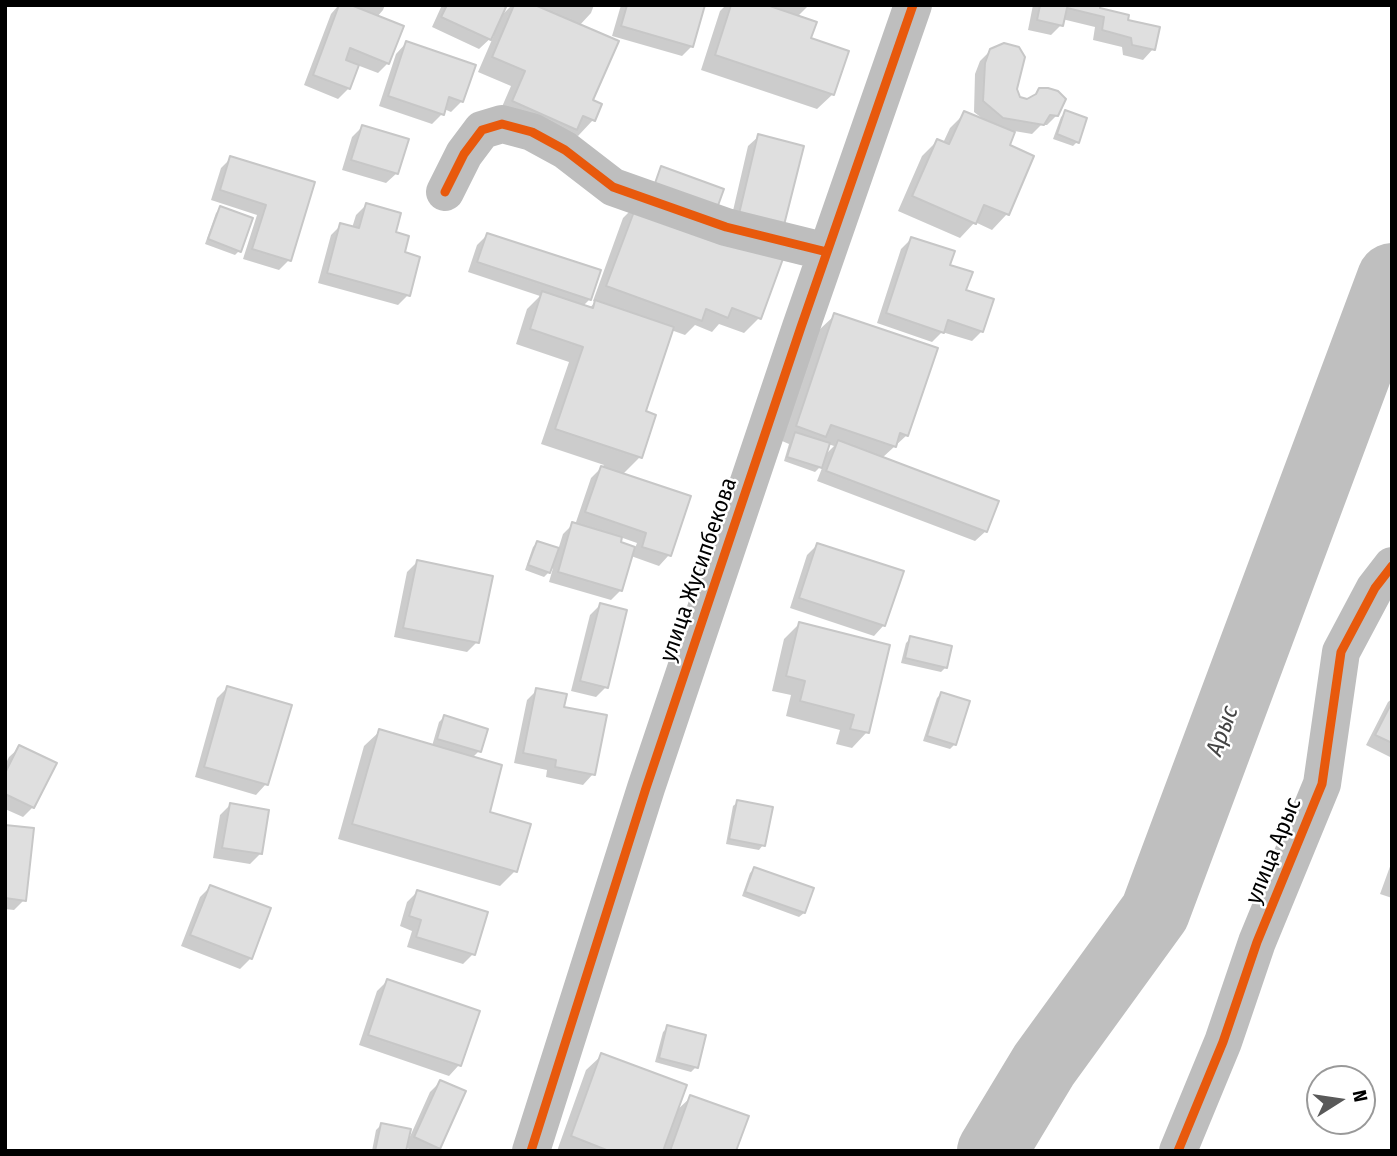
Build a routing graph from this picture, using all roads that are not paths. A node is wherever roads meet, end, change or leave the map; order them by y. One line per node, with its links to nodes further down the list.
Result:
1 (913, 5): 3 (street, улица Жусипбекова)
2 (445, 192): 3 (street)
3 (827, 251): 5 (street, улица Жусипбекова)
4 (1392, 566): 6 (street, улица Арыс)
5 (531, 1151)
6 (1178, 1151)

